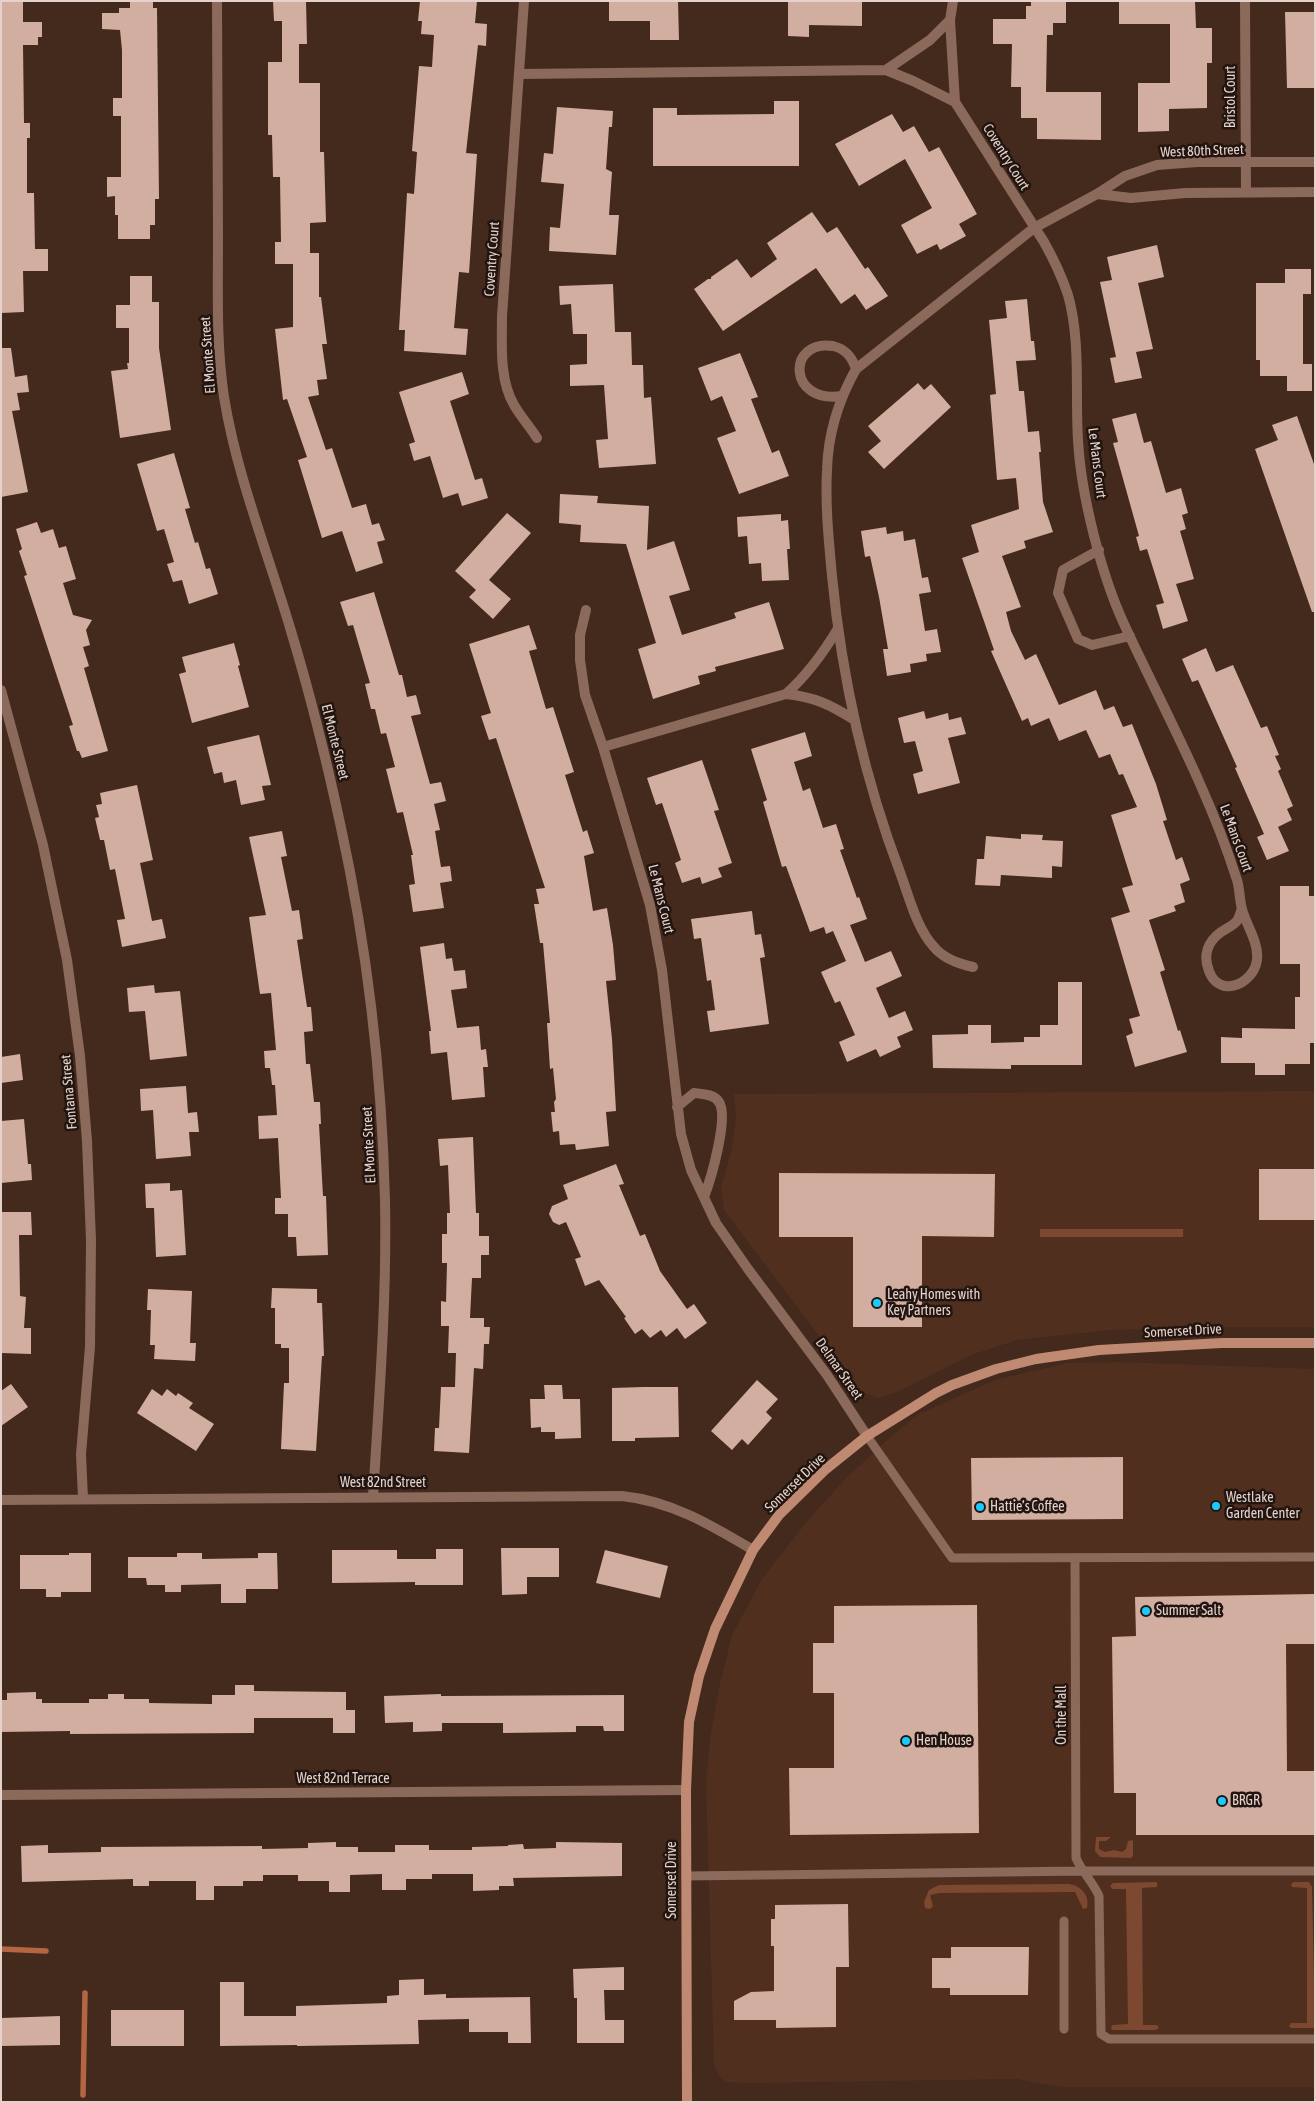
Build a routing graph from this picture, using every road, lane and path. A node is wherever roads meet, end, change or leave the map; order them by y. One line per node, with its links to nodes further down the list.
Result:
1 (217, 1): 33 (street, El Monte Street)
2 (524, 1): 7 (street, Coventry Court)
3 (953, 1): 5 (street, Coventry Court)
4 (1245, 1): 10 (street, Bristol Court)
5 (950, 20): 6 (street); 8 (street, Coventry Court)
6 (886, 70): 7 (street); 8 (street)
7 (519, 74): 17 (street, Coventry Court)
8 (955, 102): 14 (street, Coventry Court)
9 (1315, 162): 10 (street, West 80th Street)
10 (1246, 163): 11 (street, Bristol Court); 13 (street, West 80th Street)
11 (1246, 192): 12 (street); 13 (street)
12 (1315, 192)
13 (1097, 194): 14 (street, West 80th Street)
14 (1034, 228): 15 (street); 18 (street, Le Mans Court)
15 (856, 370): 16 (street); 16 (street)
16 (842, 396): 20 (street)
17 (537, 438)
18 (1098, 550): 21 (street, Le Mans Court); 21 (street)
19 (586, 610): 25 (street, Le Mans Court)
20 (837, 630): 23 (street); 24 (street)
21 (1130, 636): 26 (street, Le Mans Court)
22 (1, 690): 34 (street, Fontana Street)
23 (786, 694): 24 (street); 25 (street)
24 (853, 719): 27 (street)
25 (603, 747): 28 (street, Le Mans Court)
26 (1242, 909): 26 (street, Le Mans Court)
27 (973, 967)
28 (672, 1061): 29 (street, Delmar Street)
29 (677, 1107): 30 (street, Delmar Street); 30 (street)
30 (704, 1197): 32 (street, Delmar Street)
31 (1315, 1343): 32 (street, Somerset Drive)
32 (867, 1436): 36 (street, Somerset Drive); 38 (lane, Delmar Street)
33 (373, 1497): 34 (street, West 82nd Street); 36 (street, West 82nd Street)
34 (83, 1499): 35 (street, West 82nd Street)
35 (1, 1500)
36 (753, 1550): 39 (street, Somerset Drive)
37 (1315, 1557): 38 (lane)
38 (1075, 1558): 41 (lane, On the Mall)
39 (686, 1790): 40 (street, West 82nd Terrace); 43 (street, Somerset Drive)
40 (1, 1794)
41 (1082, 1871): 42 (lane); 43 (lane); 46 (lane)
42 (1315, 1871)
43 (686, 1876): 47 (street, Somerset Drive)
44 (1064, 1921): 45 (lane)
45 (1064, 2029)
46 (1315, 2039)
47 (687, 2102)

